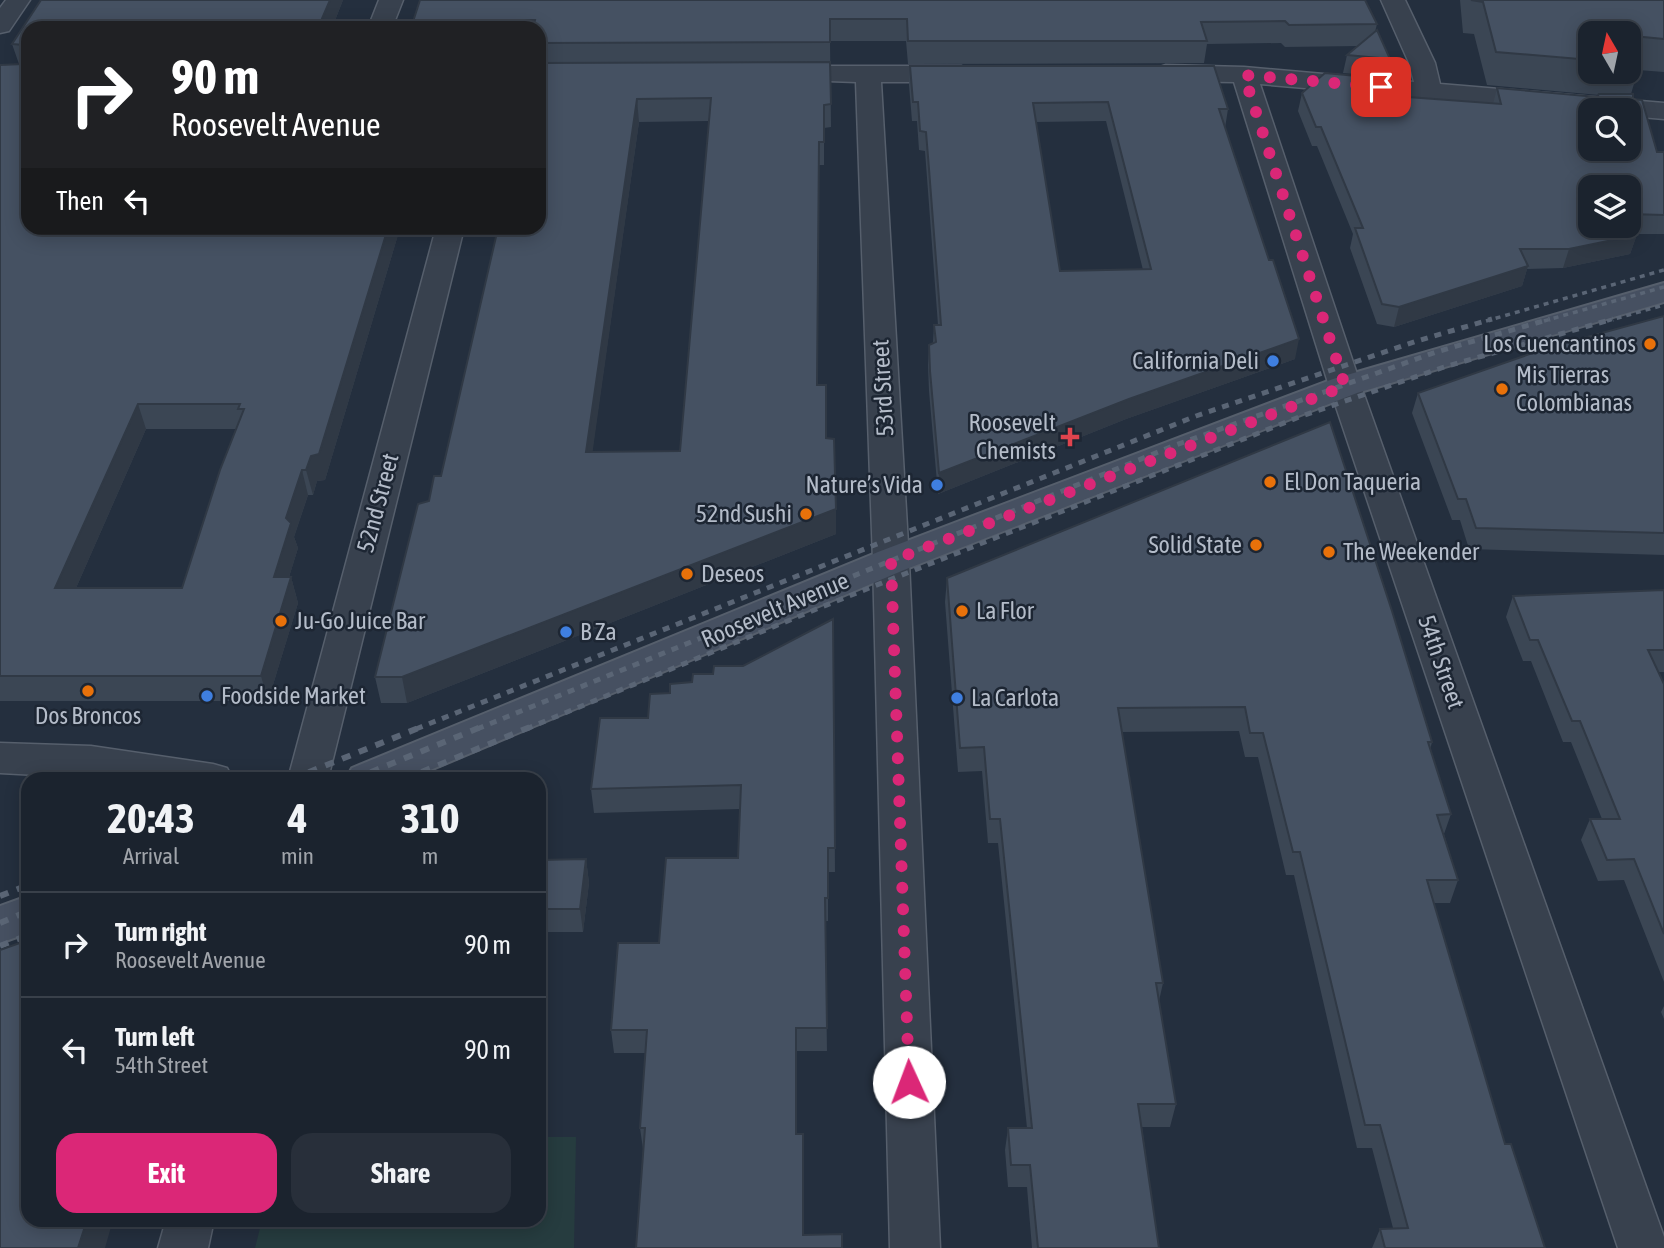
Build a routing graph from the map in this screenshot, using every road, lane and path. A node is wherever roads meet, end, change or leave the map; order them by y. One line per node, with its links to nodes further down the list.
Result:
1 (18, 0): 5 (street)
2 (391, 0): 4 (street)
3 (1393, 0): 11 (street)
4 (383, 21)
5 (0, 26)
6 (753, 74): 7 (street)
7 (868, 74): 8 (street); 16 (street, 53rd Street)
8 (985, 74)
9 (1138, 74): 10 (street)
10 (1244, 75): 11 (street); 15 (street, 54th Street)
11 (1429, 91): 12 (street)
12 (1661, 115)
13 (448, 235): 19 (street, 52nd Street)
14 (1664, 292): 15 (main road, Roosevelt Avenue)
15 (1345, 386): 16 (main road, Roosevelt Avenue); 26 (street, 54th Street)
16 (891, 561): 20 (main road, Roosevelt Avenue); 25 (street, 53rd Street)
17 (0, 758): 18 (street)
18 (166, 772)
19 (309, 772)
20 (384, 772)
21 (21, 917): 22 (main road)
22 (0, 925)
23 (188, 1227): 24 (street)
24 (183, 1248)
25 (915, 1248)
26 (1643, 1248)

